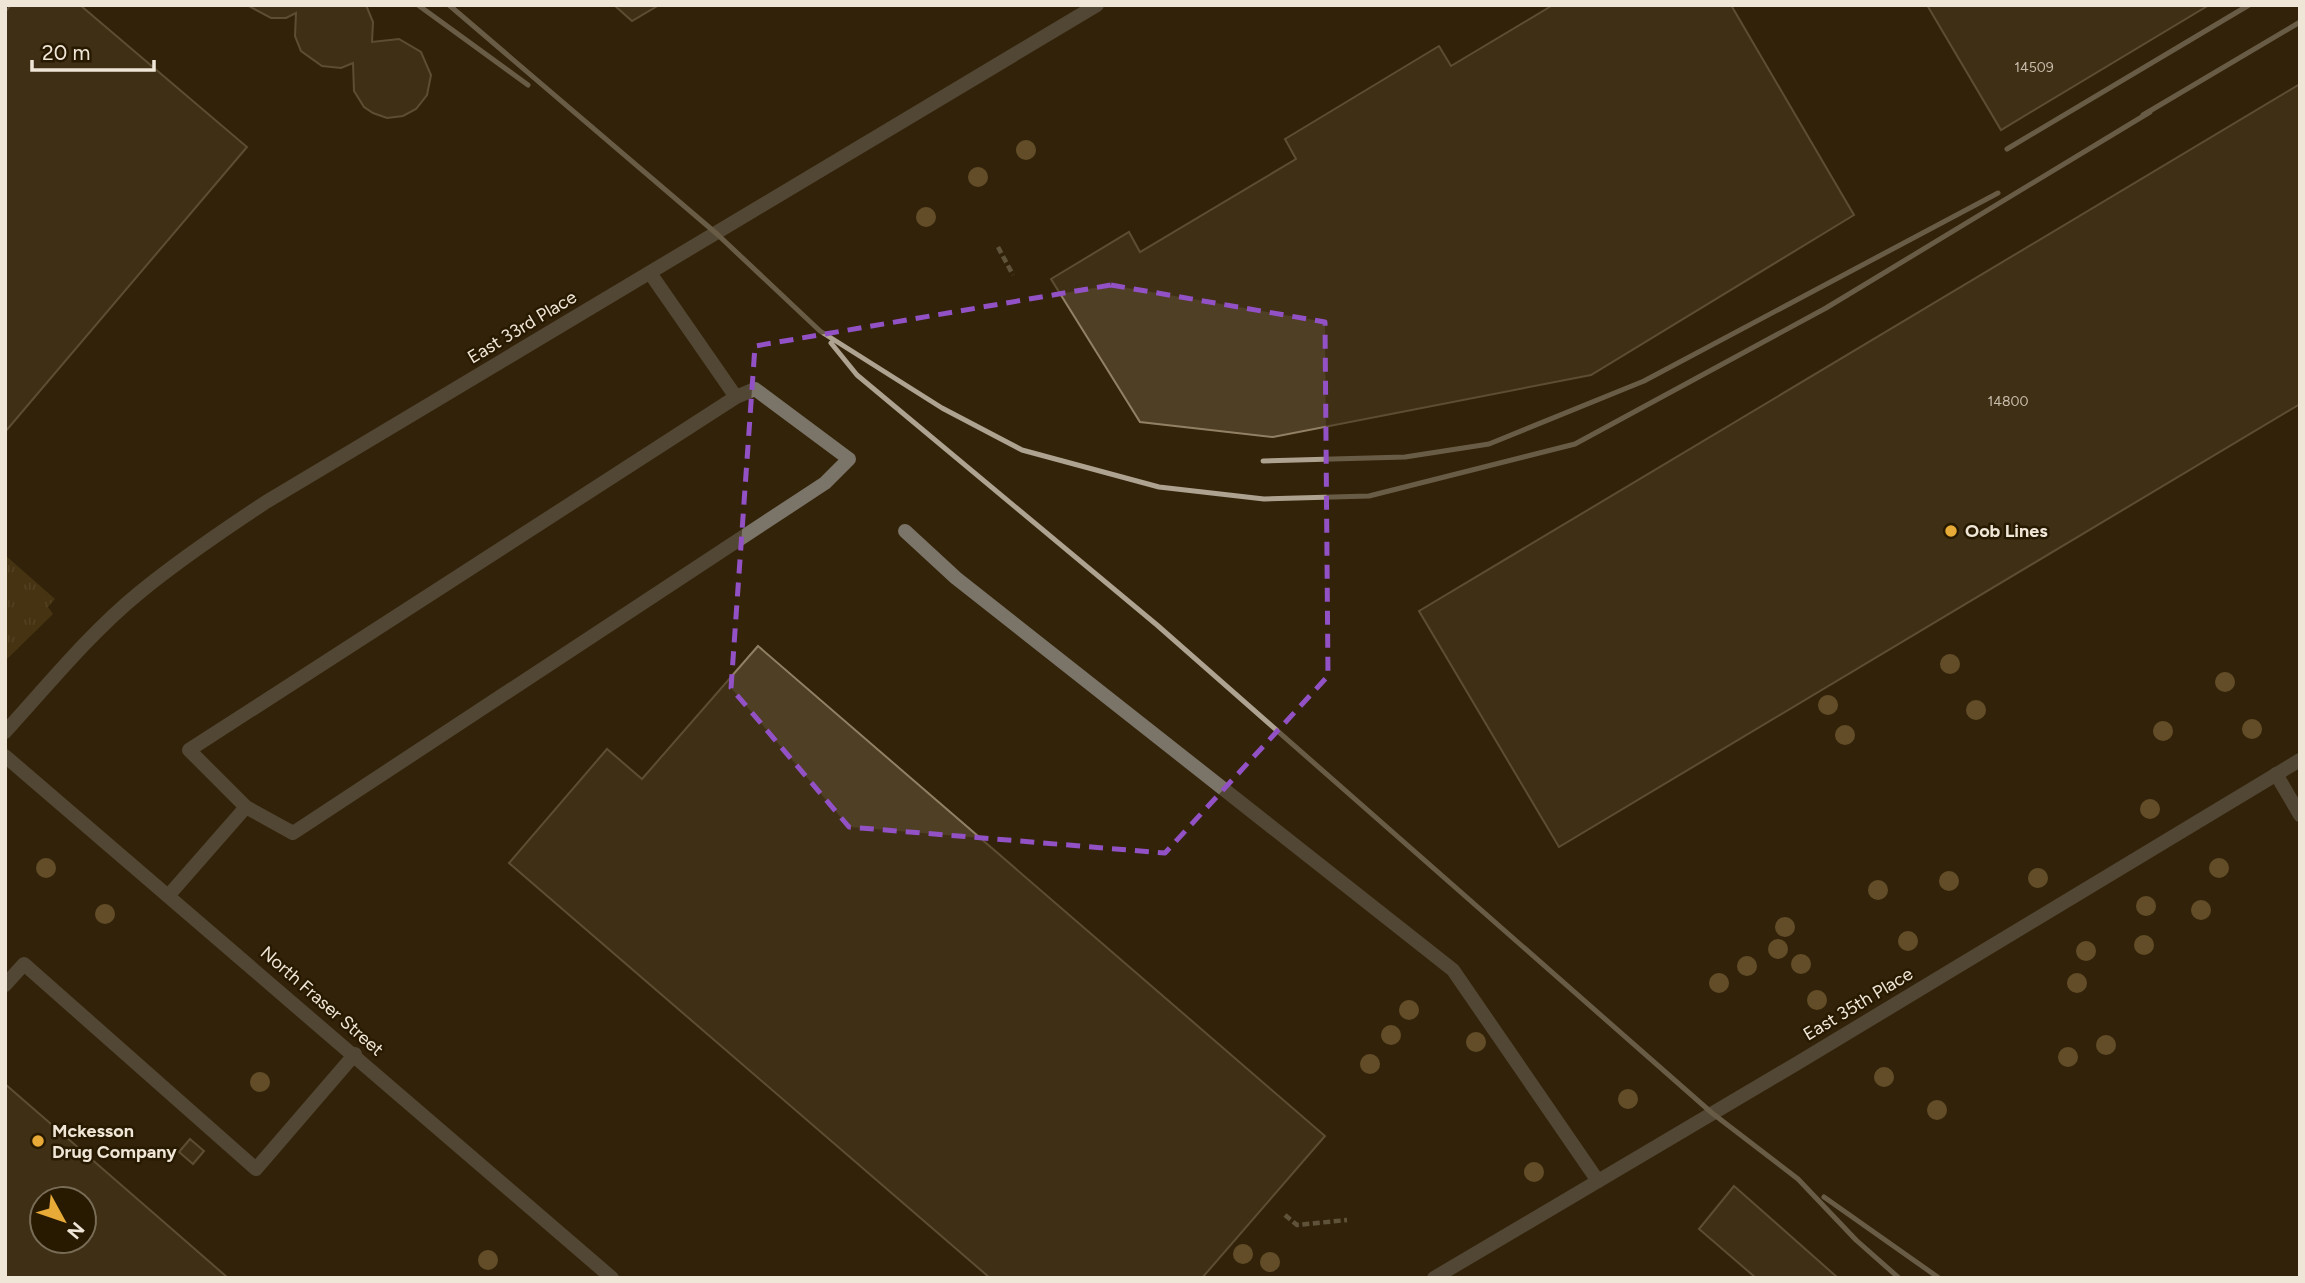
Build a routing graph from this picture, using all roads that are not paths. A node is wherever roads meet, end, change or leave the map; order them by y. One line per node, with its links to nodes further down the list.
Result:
1 (1097, 5): 2 (street, East 33rd Place)
2 (650, 273): 3 (street); 5 (street, East 33rd Place)
3 (736, 397): 9 (street); 9 (street)
4 (905, 531): 14 (street)
5 (5, 732)
6 (5, 756): 11 (street, North Fraser Street)
7 (2300, 760): 8 (street, East 35th Place)
8 (2276, 774): 10 (street); 14 (street, East 35th Place)
9 (246, 807): 11 (street)
10 (2300, 815)
11 (168, 896): 13 (street, North Fraser Street)
12 (5, 985): 13 (street)
13 (355, 1054): 15 (street, North Fraser Street)
14 (1598, 1181): 16 (street, East 35th Place)
15 (612, 1278)
16 (1434, 1278)

